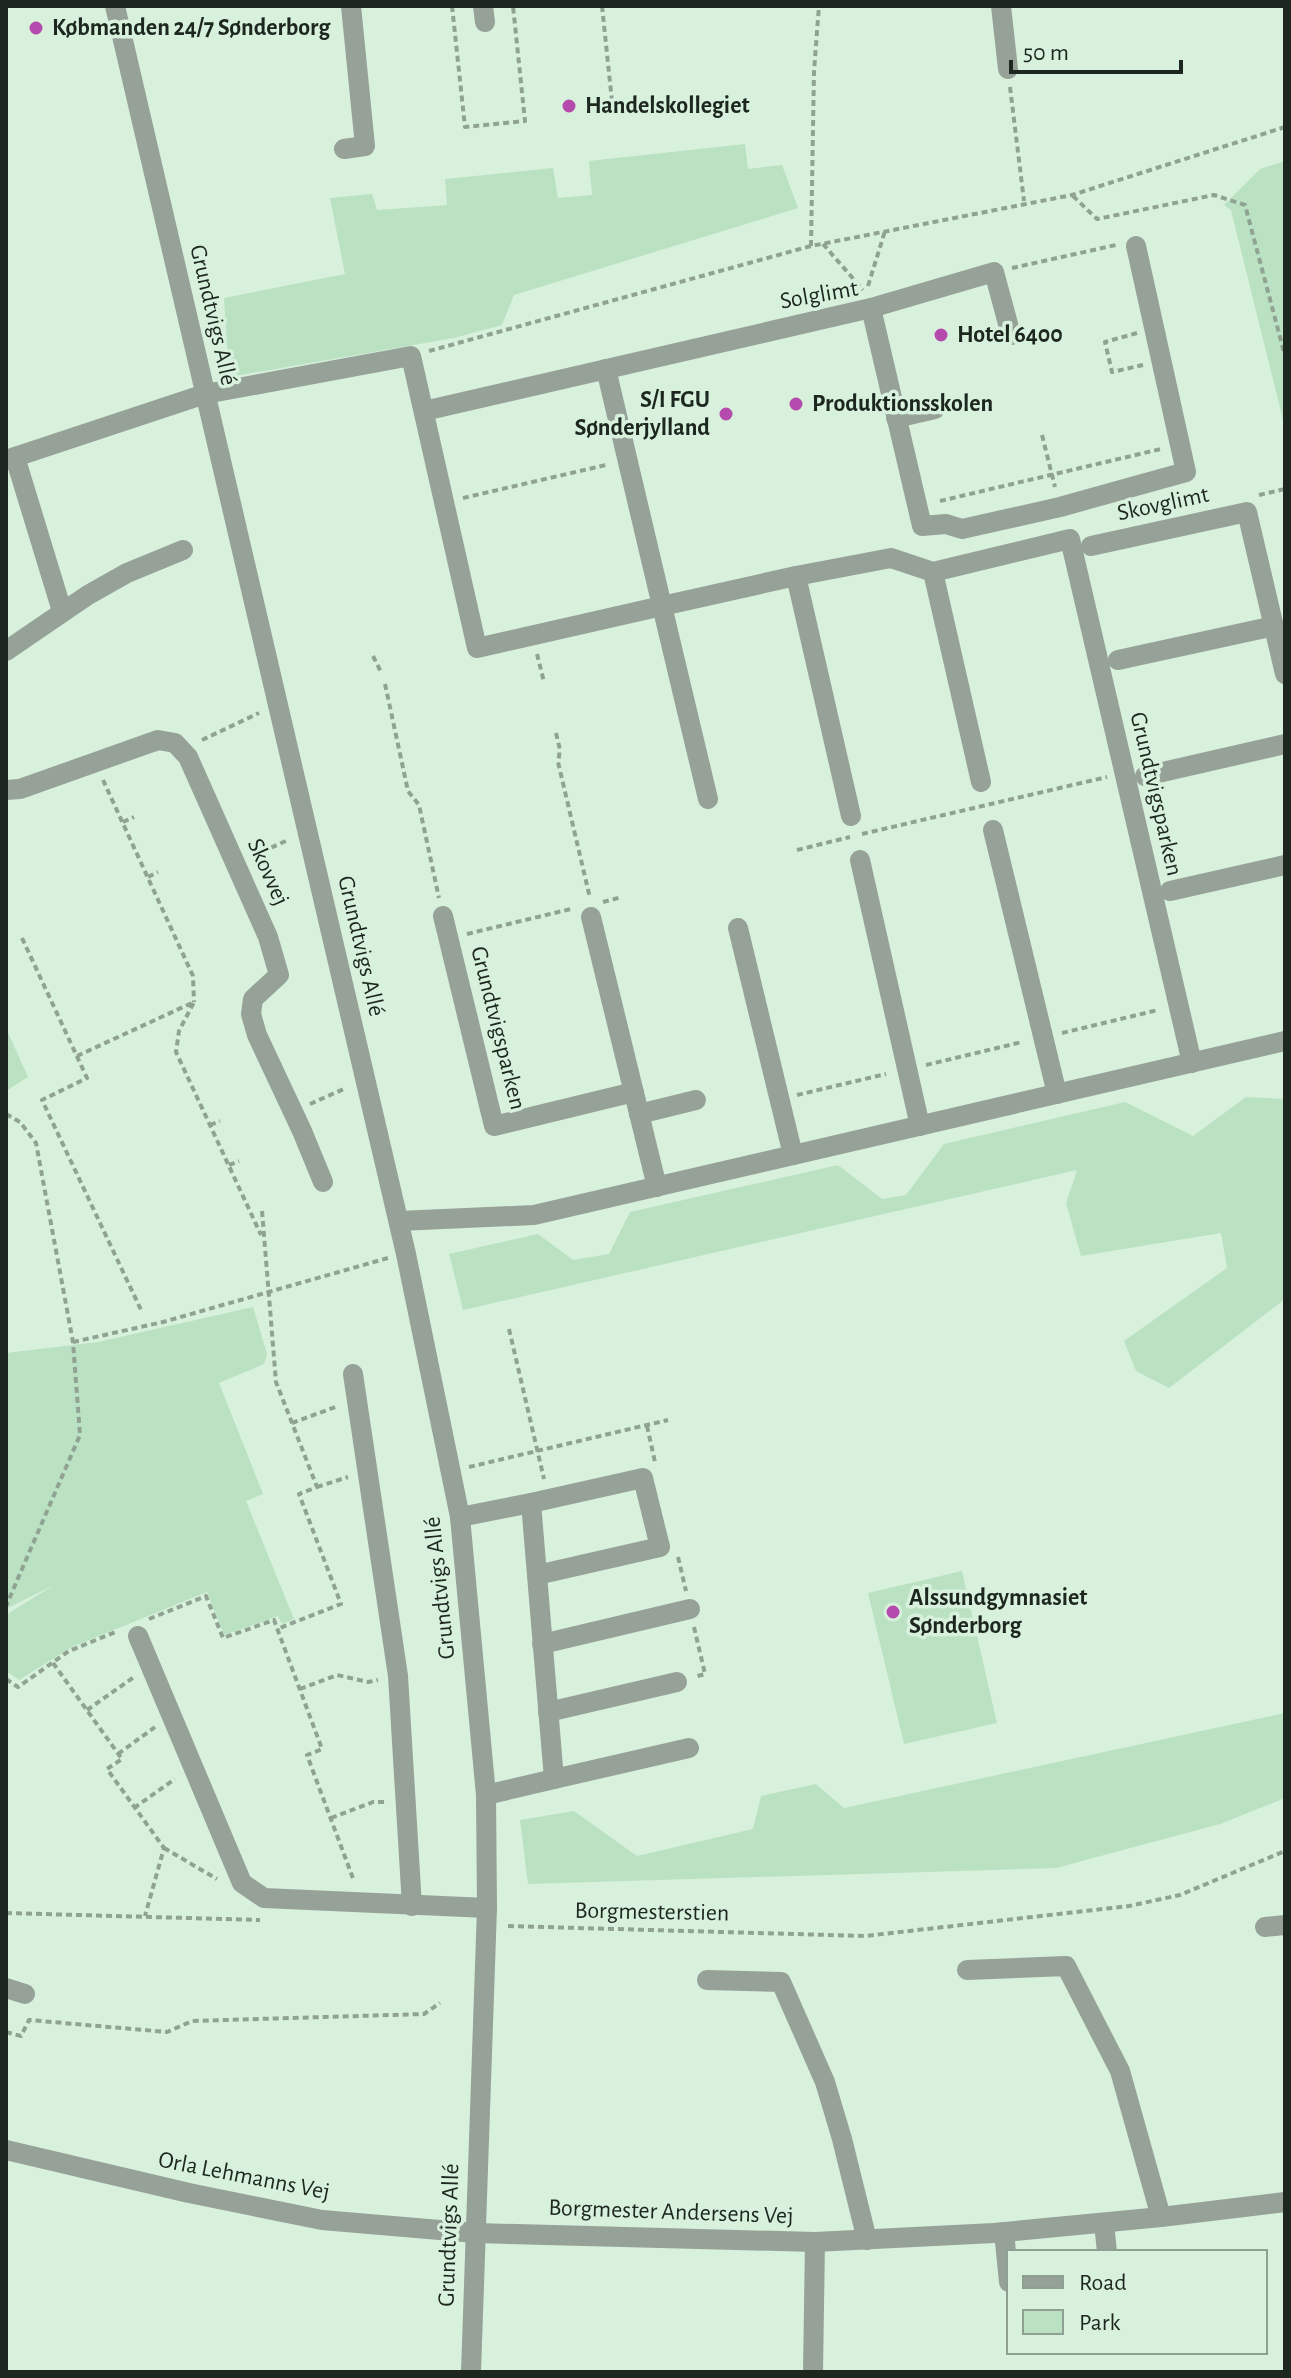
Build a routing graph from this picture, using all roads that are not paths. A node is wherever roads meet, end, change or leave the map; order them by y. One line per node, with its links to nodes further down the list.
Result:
1 (115, 6): 10 (street, Grundtvigs Allé)
2 (351, 6): 5 (street)
3 (1001, 6): 4 (street)
4 (1008, 69)
5 (344, 149)
6 (1129, 245): 13 (street, Solglimt)
7 (871, 308): 8 (street); 9 (street, Solglimt); 13 (street, Solglimt)
8 (1011, 335)
9 (606, 369): 12 (street, Solglimt); 20 (street)
10 (205, 394): 12 (street); 14 (street); 49 (street, Grundtvigs Allé)
11 (935, 409): 13 (street)
12 (424, 411): 20 (street)
13 (896, 418)
14 (10, 458): 21 (street)
15 (1091, 546): 19 (street, Skovglimt)
16 (183, 550): 21 (street)
17 (933, 572): 18 (street); 27 (street, Grundtvigsparken); 28 (street)
18 (796, 576): 20 (street); 31 (street)
19 (1275, 592): 22 (street, Skovglimt)
20 (662, 606): 30 (street)
21 (62, 611): 23 (street)
22 (1274, 626): 24 (street); 25 (street, Skovglimt)
23 (6, 651)
24 (1118, 660)
25 (1285, 674)
26 (1285, 744): 27 (street)
27 (1134, 775): 40 (street, Grundtvigsparken)
28 (981, 782)
29 (6, 790): 47 (street, Skovvej)
30 (708, 799)
31 (851, 816)
32 (993, 830): 42 (street)
33 (860, 860): 45 (street)
34 (1285, 865): 35 (street)
35 (1170, 891)
36 (591, 910): 41 (street)
37 (443, 916): 41 (street, Grundtvigsparken)
38 (738, 928): 46 (street)
39 (1285, 1041): 40 (street)
40 (1192, 1063): 42 (street)
41 (634, 1092): 44 (street)
42 (1057, 1094): 45 (street)
43 (696, 1100): 44 (street)
44 (639, 1114): 48 (street)
45 (920, 1126): 46 (street)
46 (793, 1155): 48 (street)
47 (323, 1182)
48 (657, 1187): 49 (street)
49 (399, 1221): 52 (street, Grundtvigs Allé)
50 (353, 1374): 62 (street)
51 (540, 1502): 52 (street); 53 (street); 53 (street)
52 (460, 1517): 61 (street, Grundtvigs Allé)
53 (537, 1575): 56 (street)
54 (690, 1609): 56 (street)
55 (133, 1629): 62 (street)
56 (542, 1644): 58 (street)
57 (677, 1682): 58 (street)
58 (548, 1712): 60 (street)
59 (689, 1748): 60 (street)
60 (554, 1779): 61 (street)
61 (486, 1795): 63 (street, Grundtvigs Allé)
62 (412, 1906): 63 (street)
63 (486, 1917): 71 (street, Grundtvigs Allé)
64 (967, 1970): 68 (street)
65 (707, 1980): 72 (street)
66 (6, 2150): 71 (street, Orla Lehmanns Vej)
67 (1285, 2202): 68 (street, Borgmester Andersens Vej)
68 (1161, 2217): 69 (street, Borgmester Andersens Vej)
69 (1104, 2223): 70 (street, Borgmester Andersens Vej); 74 (street)
70 (1004, 2232): 72 (street, Borgmester Andersens Vej); 75 (street)
71 (475, 2233): 73 (street, Borgmester Andersens Vej); 76 (street, Grundtvigs Allé)
72 (867, 2240): 73 (street, Borgmester Andersens Vej)
73 (815, 2242): 77 (street)
74 (1107, 2250)
75 (1007, 2262)
76 (471, 2372)
77 (813, 2372)

